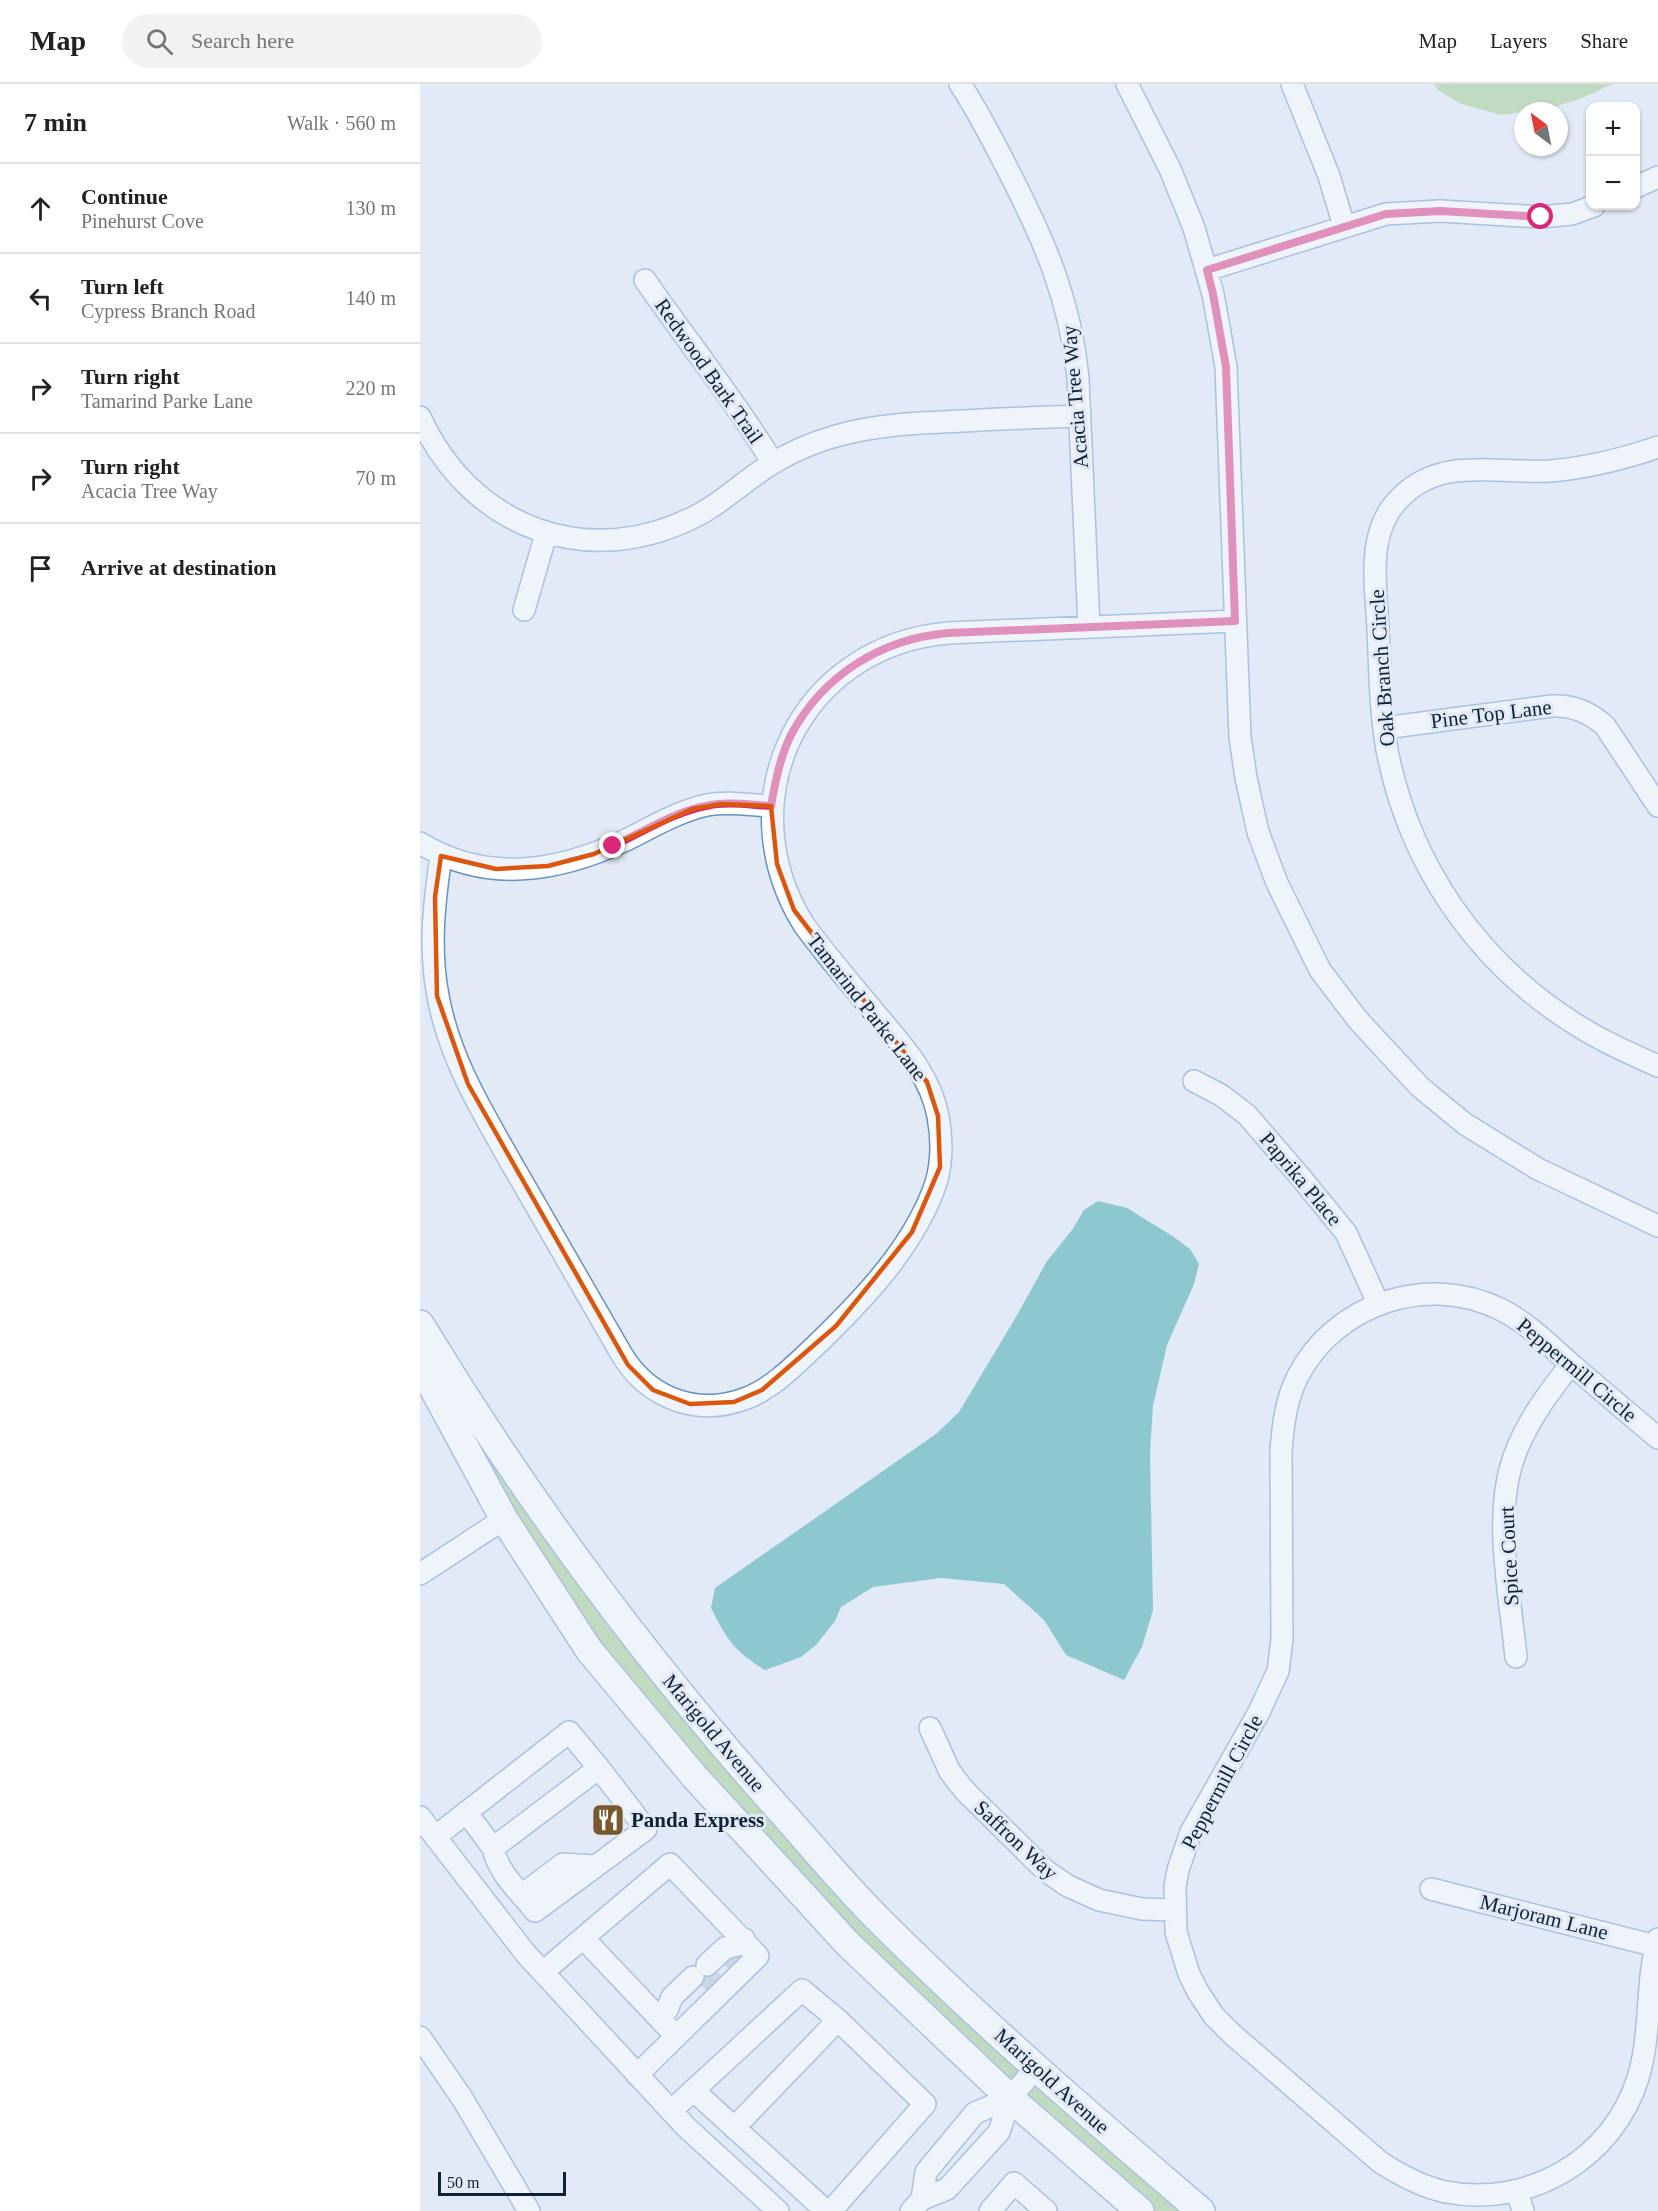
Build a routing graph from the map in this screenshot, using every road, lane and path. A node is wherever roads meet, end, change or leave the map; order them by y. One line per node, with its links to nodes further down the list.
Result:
1 (960, 84): 10 (street, Acacia Tree Way)
2 (1127, 84): 8 (street)
3 (1292, 84): 7 (street)
4 (1658, 177): 5 (street)
5 (1640, 185)
6 (1586, 209): 7 (street)
7 (1344, 226): 8 (street)
8 (1207, 270): 16 (street)
9 (645, 280): 13 (street, Redwood Bark Trail)
10 (1080, 416): 13 (street); 17 (street, Acacia Tree Way)
11 (420, 417): 14 (street)
12 (1658, 447): 18 (street, Oak Branch Circle)
13 (773, 463): 14 (street)
14 (546, 534): 15 (street)
15 (524, 610)
16 (1235, 621): 17 (street, Tamarind Parke Lane); 25 (street)
17 (1089, 627): 19 (street, Tamarind Parke Lane)
18 (1384, 728): 20 (street, Pine Top Lane); 23 (street, Oak Branch Circle)
19 (771, 806): 22 (street); 22 (street, Tamarind Parke Lane)
20 (1658, 806)
21 (420, 843): 22 (street)
22 (441, 856)
23 (1658, 1066)
24 (1194, 1081): 26 (street, Paprika Place)
25 (1658, 1226)
26 (1378, 1303): 29 (street, Peppermill Circle); 41 (street, Peppermill Circle)
27 (420, 1324): 50 (main road, Marigold Avenue)
28 (420, 1364): 31 (main road, Marigold Avenue)
29 (1571, 1364): 30 (street, Peppermill Circle); 33 (street, Spice Court)
30 (1658, 1438)
31 (504, 1520): 32 (street); 53 (main road, Marigold Avenue)
32 (420, 1574)
33 (1516, 1658)
34 (930, 1728): 41 (street, Saffron Way)
35 (599, 1768): 36 (street); 39 (street); 39 (street)
36 (466, 1812): 38 (street); 39 (street)
37 (420, 1817): 38 (street)
38 (435, 1837): 45 (street)
39 (493, 1848)
40 (1431, 1889): 44 (street, Marjoram Lane)
41 (1174, 1910): 56 (street, Peppermill Circle)
42 (583, 1938): 43 (street); 45 (street); 46 (street)
43 (744, 1939): 46 (street); 48 (street)
44 (1657, 1942): 56 (street, Peppermill Circle)
45 (543, 1972): 51 (street)
46 (663, 2013): 48 (street)
47 (838, 2020): 52 (street); 55 (street); 61 (street)
48 (676, 2036): 51 (street)
49 (420, 2037): 58 (street)
50 (1035, 2069): 53 (street); 65 (main road, Marigold Avenue)
51 (637, 2075): 54 (street)
52 (693, 2090): 54 (street); 55 (street)
53 (1010, 2098): 57 (street); 57 (street); 64 (main road, Marigold Avenue)
54 (671, 2110): 59 (street)
55 (734, 2128): 60 (street)
56 (1520, 2201)
57 (916, 2205)
58 (529, 2211)
59 (778, 2211)
60 (826, 2211)
61 (831, 2211)
62 (990, 2211): 63 (street)
63 (1046, 2211)
64 (1140, 2211)
65 (1201, 2211)

